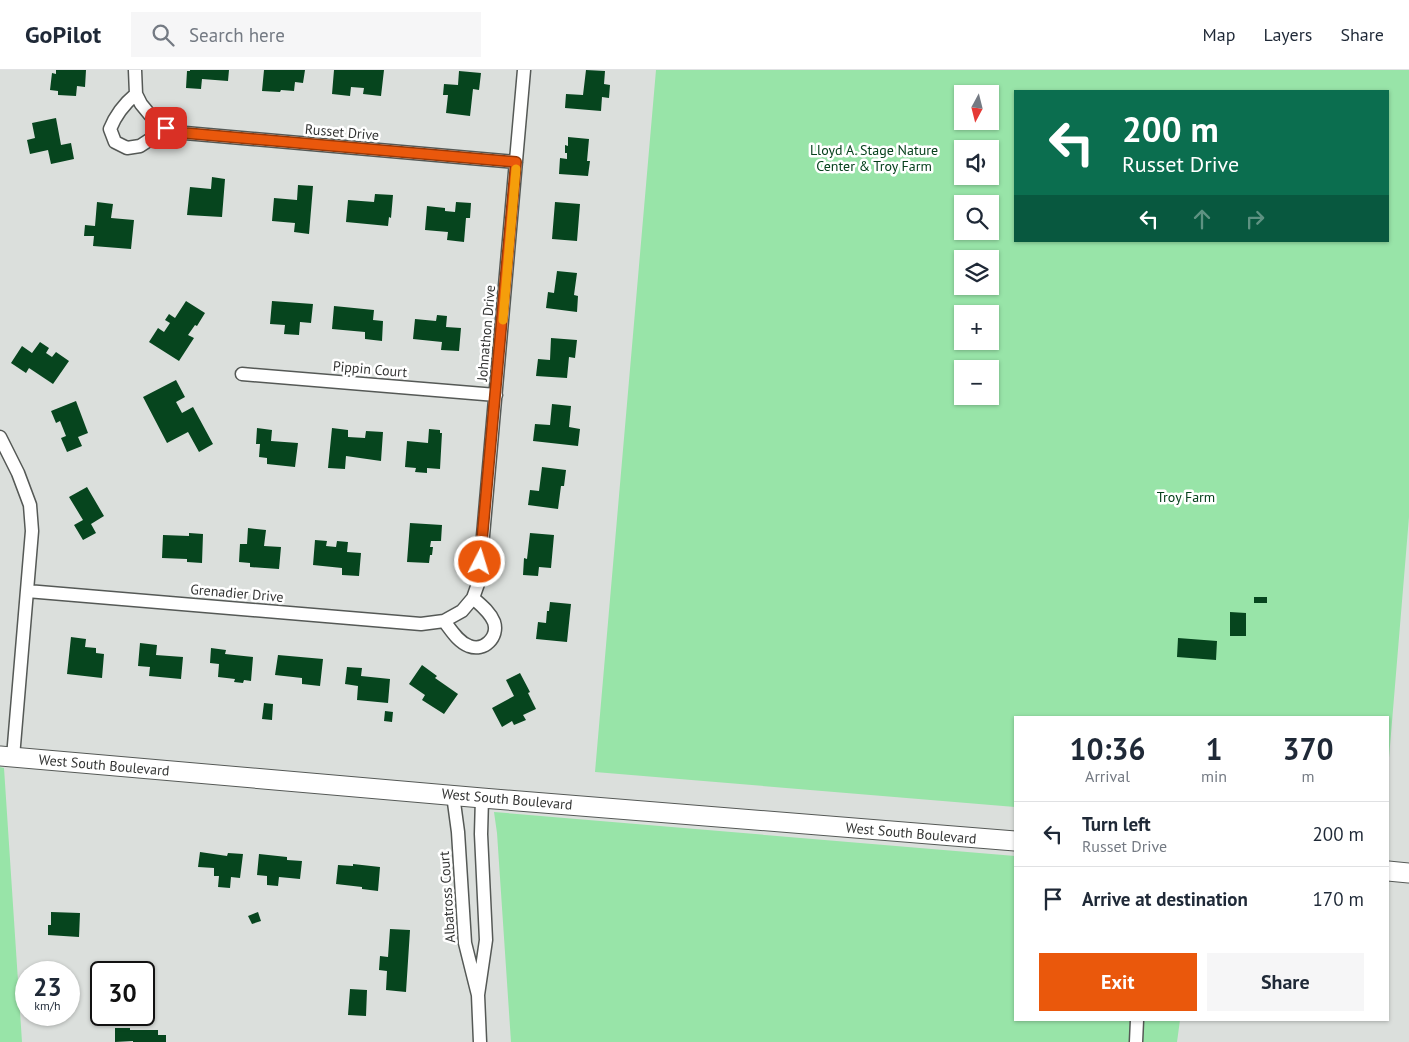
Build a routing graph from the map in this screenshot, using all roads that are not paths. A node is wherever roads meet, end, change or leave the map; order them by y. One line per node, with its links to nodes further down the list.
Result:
1 (135, 70): 3 (street)
2 (524, 70): 5 (street, Johnathon Drive)
3 (136, 94): 4 (street, Russet Drive); 4 (street)
4 (166, 128): 5 (street, Russet Drive)
5 (516, 162): 7 (street, Johnathon Drive)
6 (242, 374): 7 (street, Pippin Court)
7 (496, 395): 10 (street, Johnathon Drive)
8 (0, 437): 9 (street)
9 (27, 591): 12 (street, Grenadier Drive); 13 (street)
10 (473, 598): 11 (street, Johnathon Drive); 12 (street)
11 (462, 611): 12 (street, Grenadier Drive)
12 (444, 621)
13 (6, 756): 14 (main road, West South Boulevard)
14 (453, 795): 15 (main road, West South Boulevard); 19 (street, Albatross Court)
15 (482, 798): 16 (main road, West South Boulevard); 19 (street, Albatross Court)
16 (1014, 841)
17 (1389, 872): 18 (main road)
18 (1409, 873)
19 (478, 995): 21 (street, Albatross Court)
20 (1137, 1021): 22 (street)
21 (480, 1042)
22 (1136, 1042)

